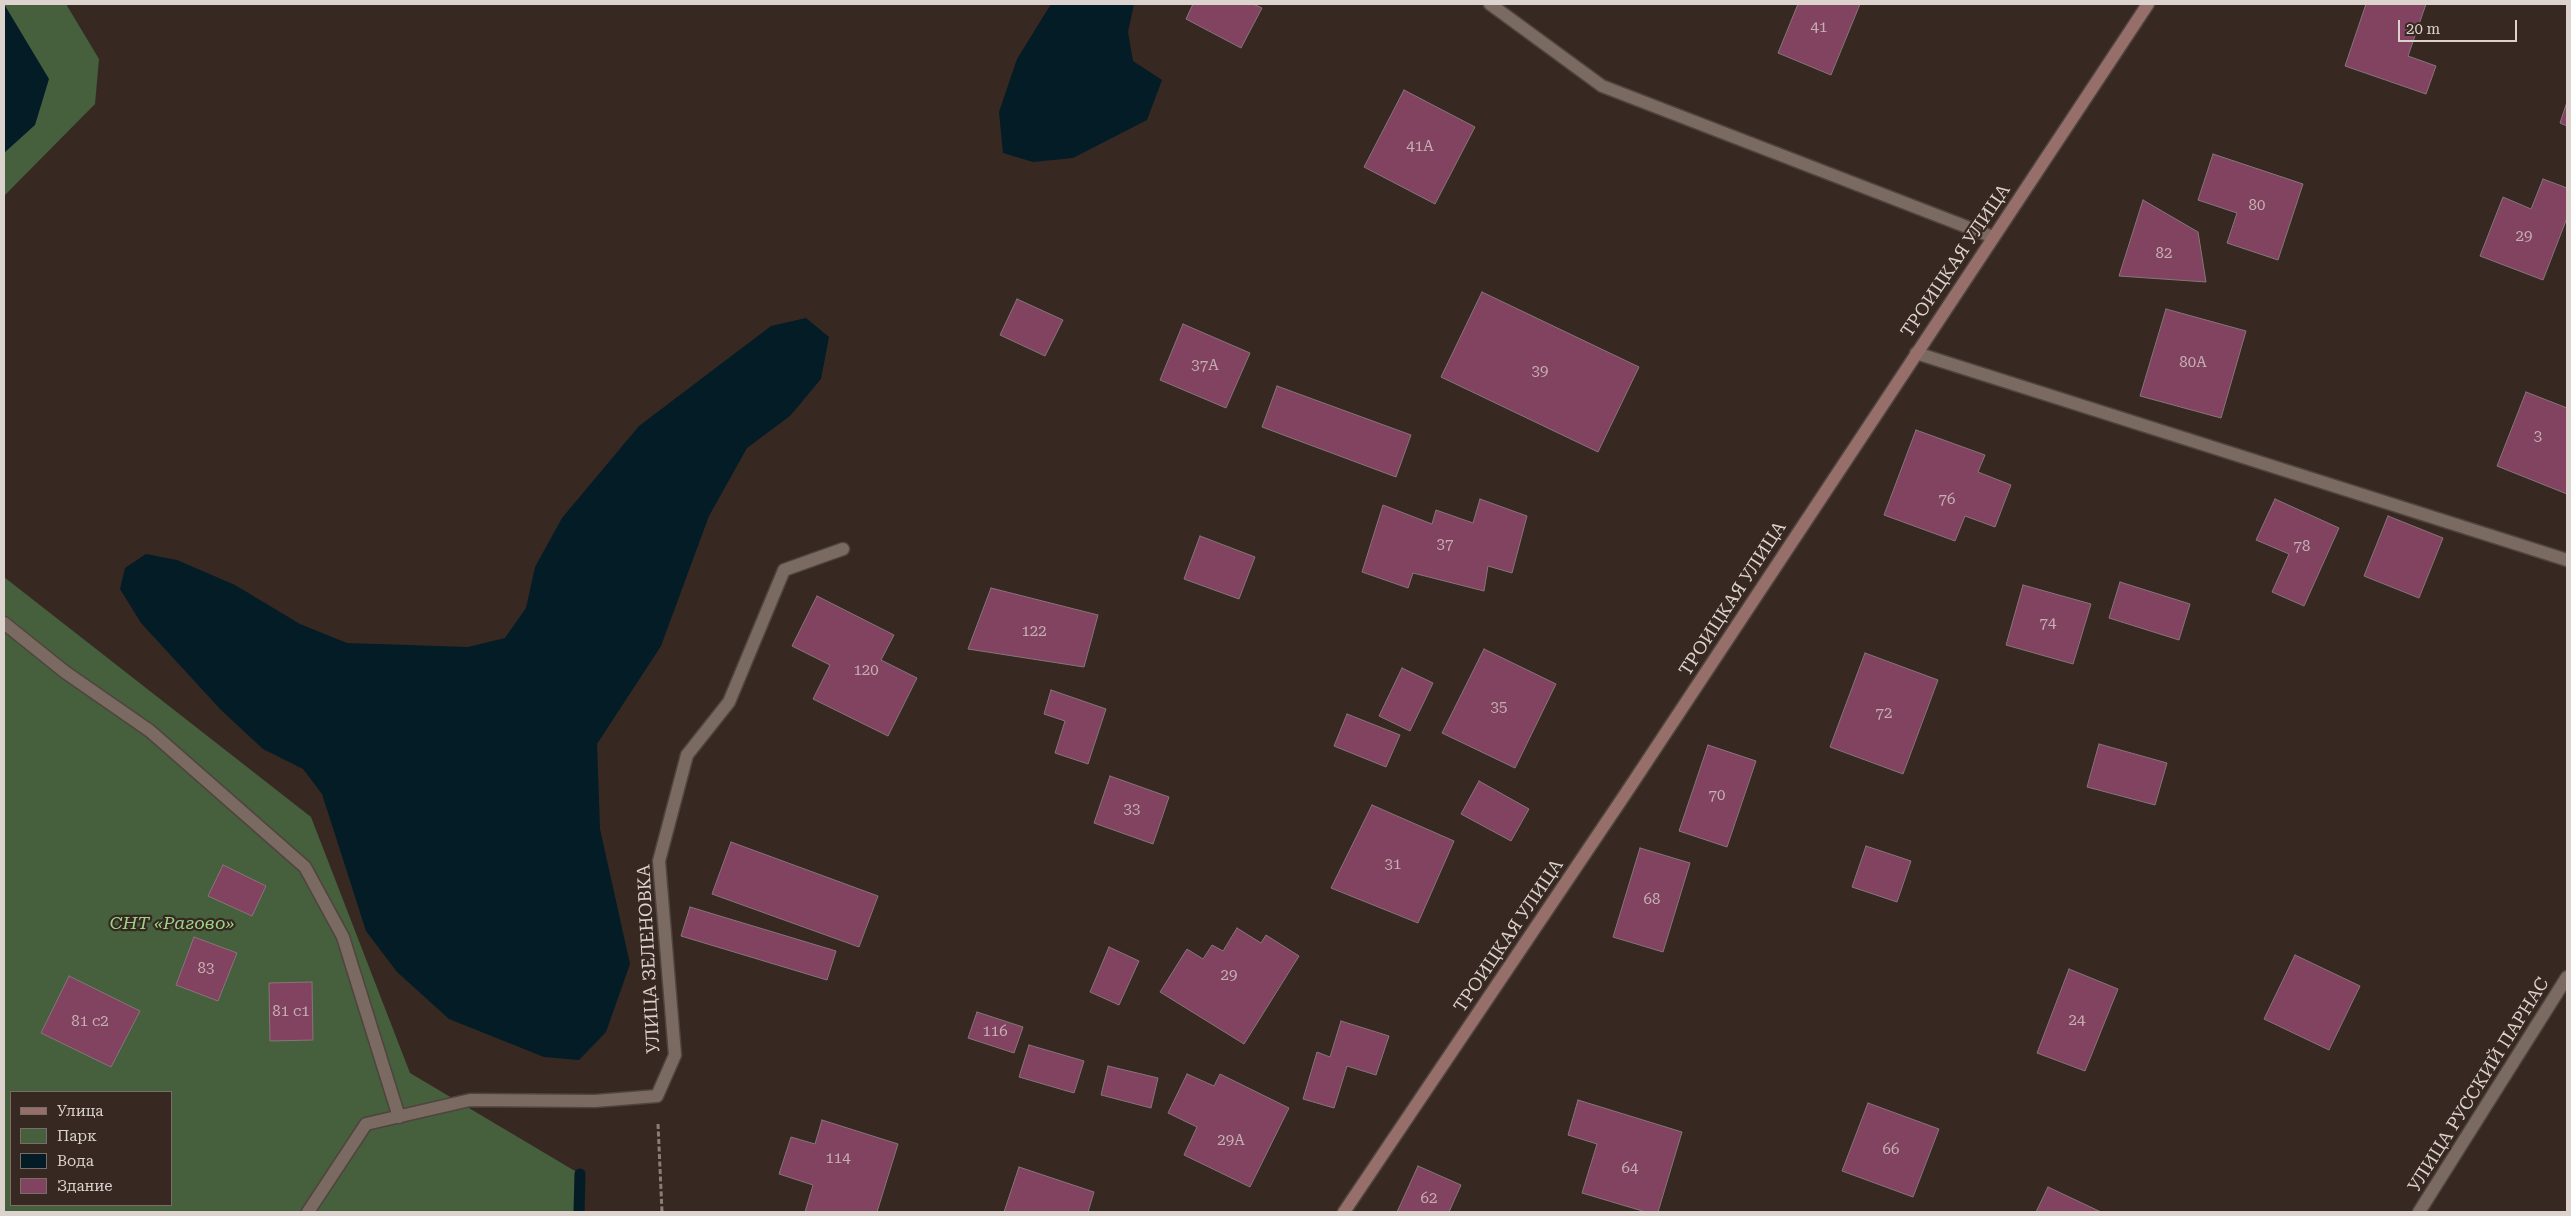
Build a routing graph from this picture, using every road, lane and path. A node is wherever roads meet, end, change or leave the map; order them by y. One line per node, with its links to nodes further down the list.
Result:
1 (1490, 4): 3 (street)
2 (2148, 4): 3 (street, ТРОИЦКАЯ УЛИЦА)
3 (1993, 237): 4 (street, ТРОИЦКАЯ УЛИЦА)
4 (1916, 353): 6 (street); 13 (street, ТРОИЦКАЯ УЛИЦА)
5 (844, 550): 9 (street, УЛИЦА ЗЕЛЕНОВКА)
6 (2567, 560)
7 (4, 622): 10 (street)
8 (2567, 977): 14 (street, УЛИЦА РУССКИЙ ПАРНАС)
9 (657, 1096): 10 (street); 12 (path)
10 (399, 1117): 11 (street)
11 (308, 1212)
12 (662, 1212)
13 (1344, 1212)
14 (2419, 1212)

